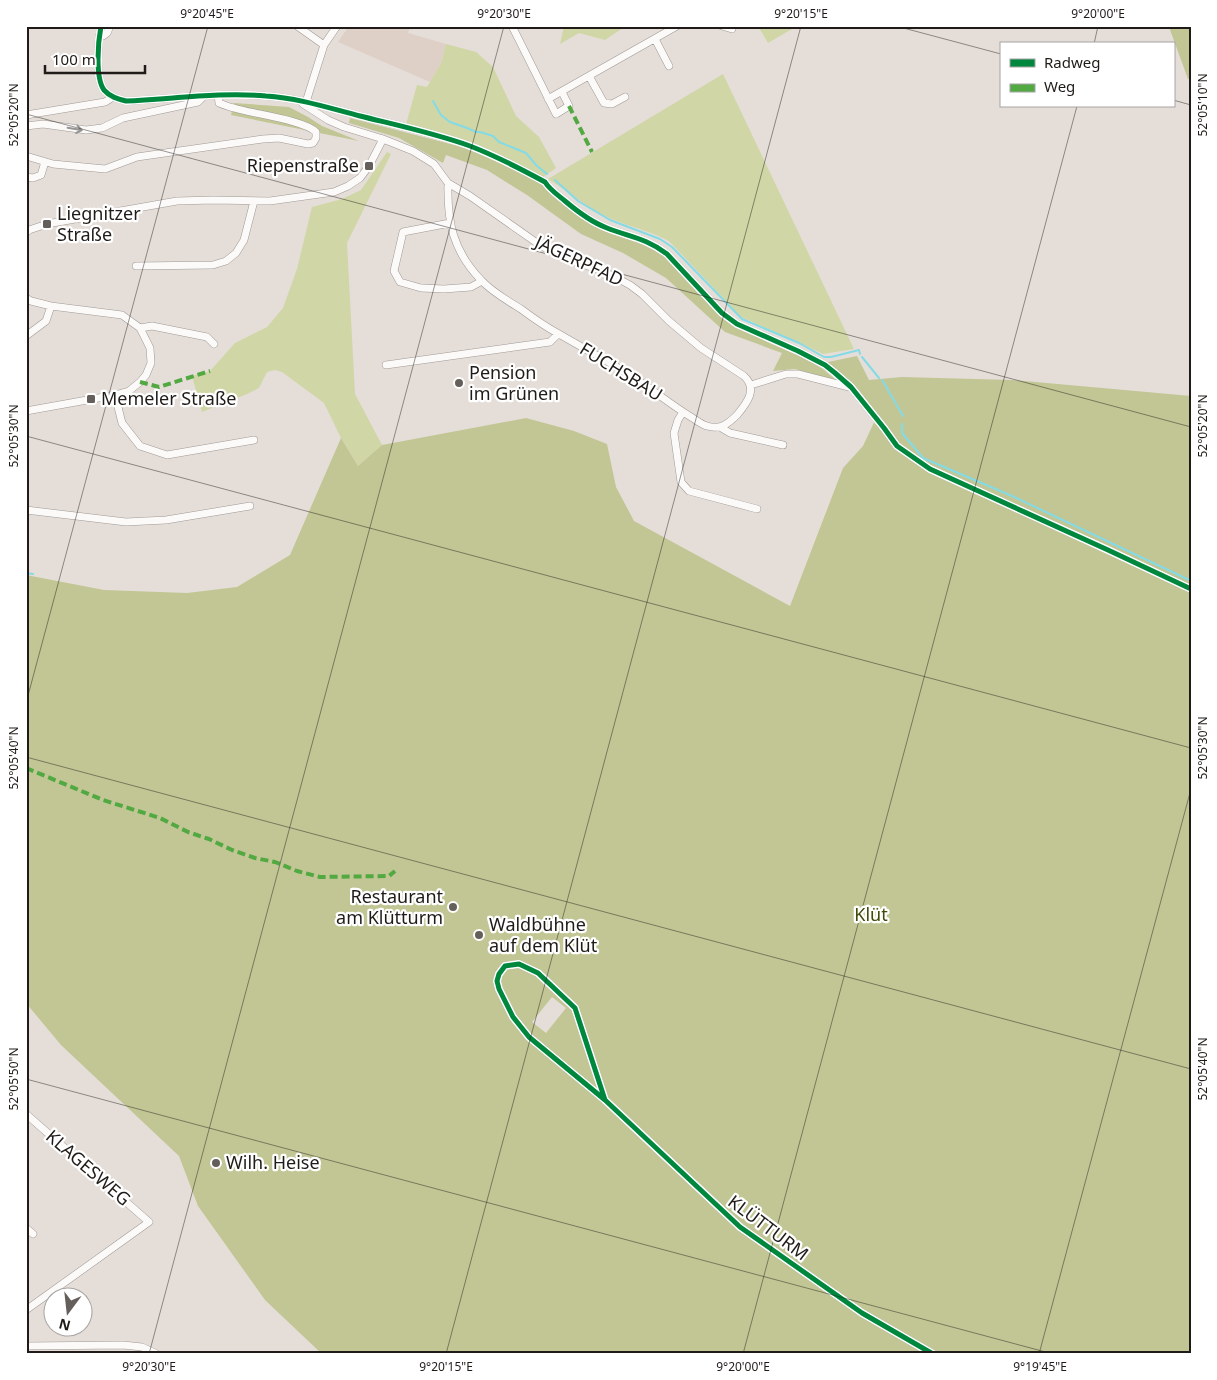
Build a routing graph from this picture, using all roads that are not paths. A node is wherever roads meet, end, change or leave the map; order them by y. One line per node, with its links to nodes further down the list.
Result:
1 (101, 26): 9 (street)
2 (110, 26): 9 (street)
3 (297, 26): 11 (street)
4 (337, 26): 11 (street)
5 (512, 26): 19 (street)
6 (676, 26): 10 (street)
7 (722, 26): 8 (street)
8 (732, 29)
9 (99, 36): 18 (street)
10 (656, 39): 12 (street); 13 (street)
11 (324, 45): 21 (street)
12 (669, 66)
13 (589, 76): 14 (street); 17 (street)
14 (562, 92): 19 (street); 19 (street)
15 (218, 95): 16 (street); 20 (street); 28 (street)
16 (204, 96): 18 (street); 24 (street, one-way to 16)
17 (625, 97)
18 (113, 98): 23 (street)
19 (548, 99)
20 (296, 100): 21 (street); 25 (street, JÄGERPFAD)
21 (306, 102): 22 (street)
22 (343, 112): 25 (street); 44 (street)
23 (26, 115)
24 (26, 126)
25 (344, 127): 26 (street, JÄGERPFAD)
26 (383, 139): 30 (street, JÄGERPFAD); 31 (street)
27 (26, 156): 28 (street)
28 (45, 162): 29 (street)
29 (26, 178)
30 (448, 183): 32 (street, FUCHSBAU); 43 (street, JÄGERPFAD)
31 (254, 201): 33 (street); 34 (street)
32 (450, 223): 35 (street, FUCHSBAU); 35 (street)
33 (26, 233)
34 (136, 266)
35 (482, 281): 39 (street, FUCHSBAU)
36 (26, 298): 37 (street)
37 (51, 306): 38 (street); 40 (street)
38 (140, 328): 41 (street); 45 (street)
39 (558, 334): 42 (street); 47 (street, FUCHSBAU)
40 (26, 336)
41 (214, 344)
42 (386, 365)
43 (751, 385): 44 (street); 48 (street)
44 (851, 387): 54 (street)
45 (116, 395): 46 (street); 49 (street)
46 (26, 412)
47 (683, 412): 48 (street, FUCHSBAU); 52 (street)
48 (720, 427): 50 (street, FUCHSBAU)
49 (254, 440)
50 (782, 445)
51 (250, 506): 53 (street)
52 (757, 509)
53 (26, 510)
54 (1191, 589)
55 (604, 1100): 55 (street, KLÜTTURM); 62 (street, KLÜTTURM)
56 (26, 1114): 59 (street, KLAGESWEG)
57 (26, 1228): 58 (street)
58 (33, 1234)
59 (26, 1310)
60 (26, 1346): 61 (street)
61 (157, 1354)
62 (933, 1354)

